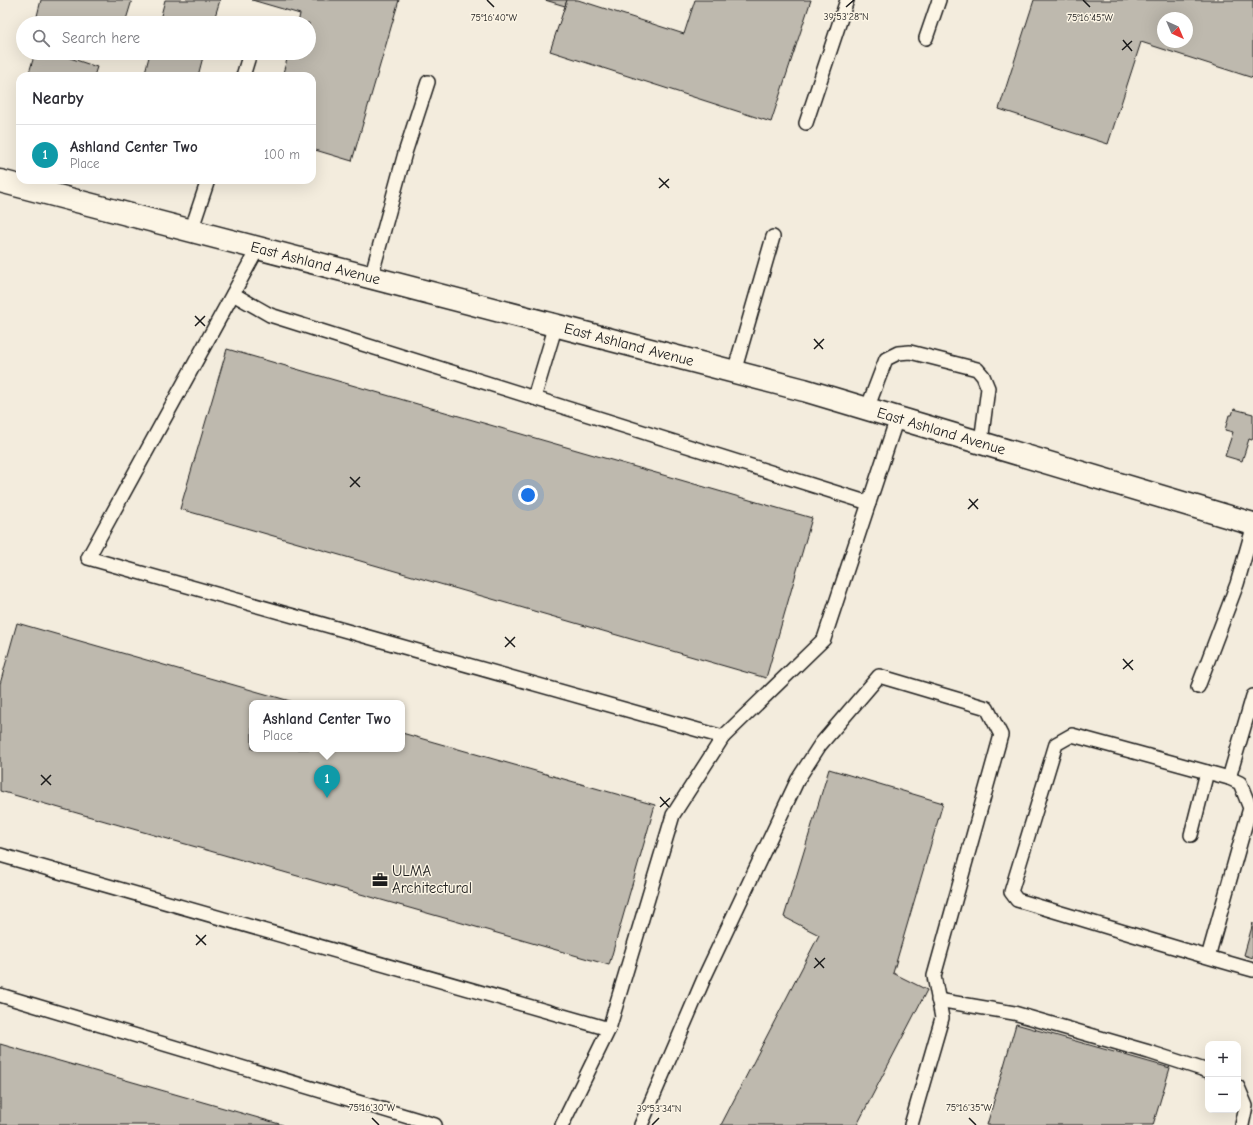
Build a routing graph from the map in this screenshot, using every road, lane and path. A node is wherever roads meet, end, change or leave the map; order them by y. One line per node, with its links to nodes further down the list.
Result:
1 (847, 0): 7 (lane)
2 (939, 0): 3 (lane)
3 (926, 38)
4 (248, 60): 5 (lane)
5 (244, 72)
6 (428, 82): 13 (lane)
7 (806, 123)
8 (0, 181): 10 (street, East Ashland Avenue)
9 (207, 184): 10 (lane)
10 (192, 231): 12 (street, East Ashland Avenue)
11 (772, 237): 16 (lane)
12 (258, 248): 13 (street, East Ashland Avenue); 14 (lane)
13 (371, 277): 15 (street, East Ashland Avenue)
14 (233, 294): 17 (lane); 26 (lane)
15 (556, 325): 16 (street, East Ashland Avenue); 17 (lane)
16 (734, 372): 18 (street, East Ashland Avenue)
17 (534, 398): 21 (lane)
18 (867, 409): 19 (street, East Ashland Avenue); 20 (lane)
19 (897, 418): 20 (street, East Ashland Avenue); 21 (lane)
20 (981, 442): 22 (street, East Ashland Avenue)
21 (869, 503): 26 (lane)
22 (1253, 524)
23 (1253, 528): 24 (lane)
24 (1198, 687)
25 (1253, 696): 28 (lane)
26 (723, 737): 35 (lane)
27 (1207, 772): 28 (lane); 29 (lane); 31 (lane)
28 (1229, 778): 31 (lane)
29 (1191, 835)
30 (0, 855): 35 (lane)
31 (1208, 957): 32 (lane)
32 (1253, 970)
33 (0, 995): 38 (lane)
34 (938, 1000): 36 (lane); 40 (lane); 41 (lane)
35 (609, 1029): 39 (lane)
36 (1205, 1070)
37 (1241, 1094): 42 (lane)
38 (435, 1125)
39 (562, 1125)
40 (641, 1125)
41 (911, 1125)
42 (1242, 1125)

